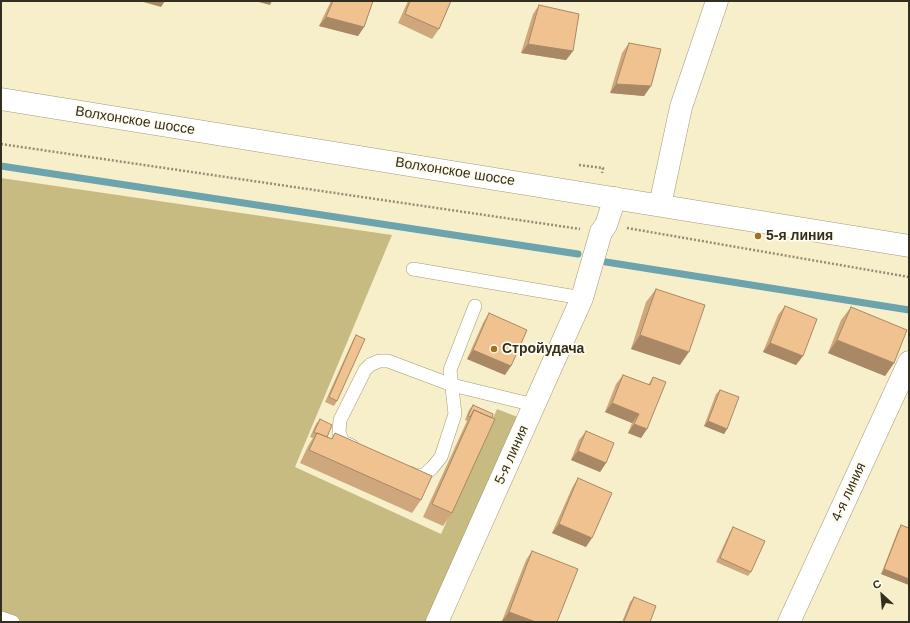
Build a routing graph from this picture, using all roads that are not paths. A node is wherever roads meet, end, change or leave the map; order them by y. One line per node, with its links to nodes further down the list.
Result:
1 (717, 1): 4 (street)
2 (1, 99): 3 (street, Волхонское шоссе)
3 (615, 198): 4 (street, Волхонское шоссе); 7 (street, 5-я линия)
4 (660, 205): 5 (street, Волхонское шоссе)
5 (909, 246)
6 (413, 269): 7 (lane)
7 (582, 298): 11 (street, 5-я линия)
8 (475, 306): 10 (lane)
9 (909, 362): 17 (street, 4-я линия)
10 (452, 385): 11 (lane); 12 (lane); 13 (lane)
11 (534, 405): 16 (street, 5-я линия)
12 (365, 452)
13 (400, 468)
14 (1, 618): 15 (lane)
15 (13, 622)
16 (437, 622)
17 (789, 622)

